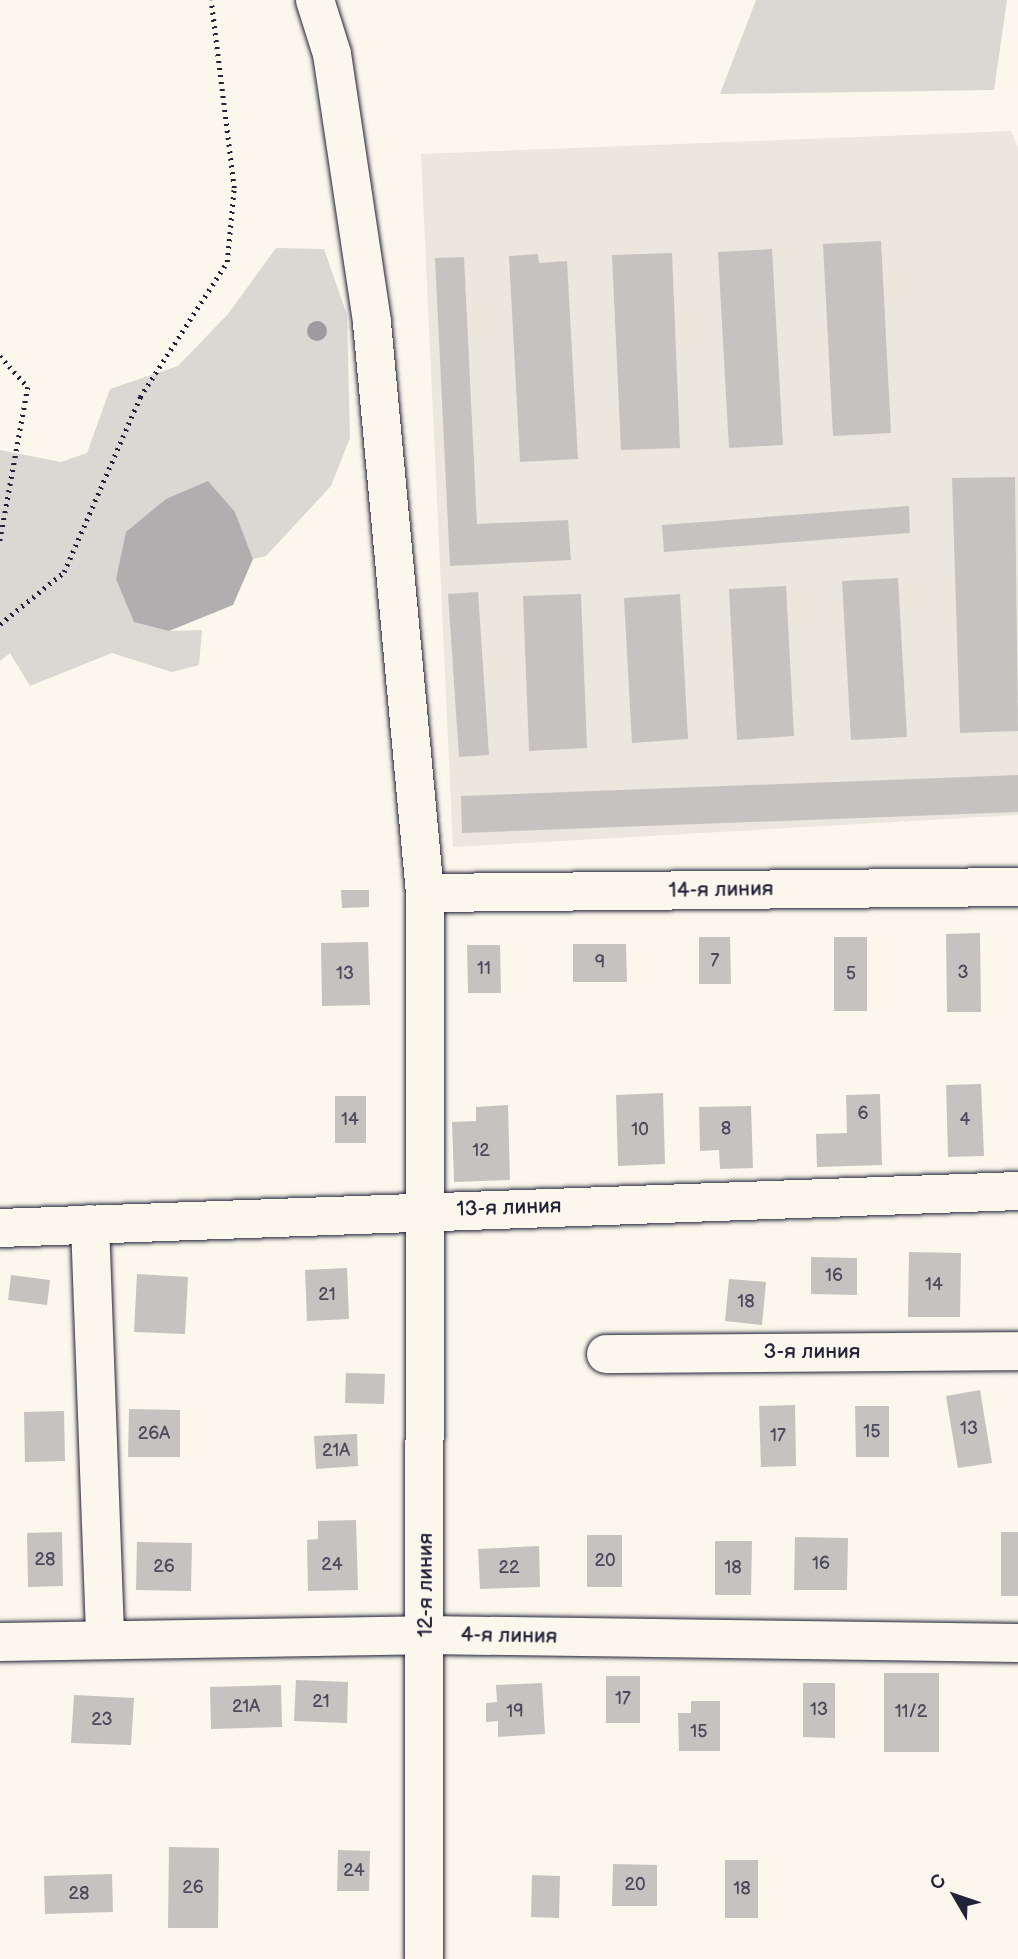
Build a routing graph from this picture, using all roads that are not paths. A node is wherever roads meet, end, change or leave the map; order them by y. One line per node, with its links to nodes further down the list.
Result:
1 (315, 0): 3 (street, 12-я линия)
2 (1018, 887): 3 (street, 14-я линия)
3 (425, 893): 5 (street, 12-я линия)
4 (1018, 1191): 5 (street, 13-я линия)
5 (421, 1211): 6 (street, 13-я линия); 10 (street, 12-я линия)
6 (90, 1224): 7 (street, 13-я линия); 11 (street)
7 (0, 1228)
8 (1018, 1351): 9 (street, 3-я линия)
9 (606, 1354)
10 (426, 1635): 11 (street, 4-я линия); 13 (street, 4-я линия); 14 (street, 12-я линия)
11 (105, 1640): 12 (street, 4-я линия)
12 (0, 1642)
13 (1018, 1643)
14 (424, 1959)

